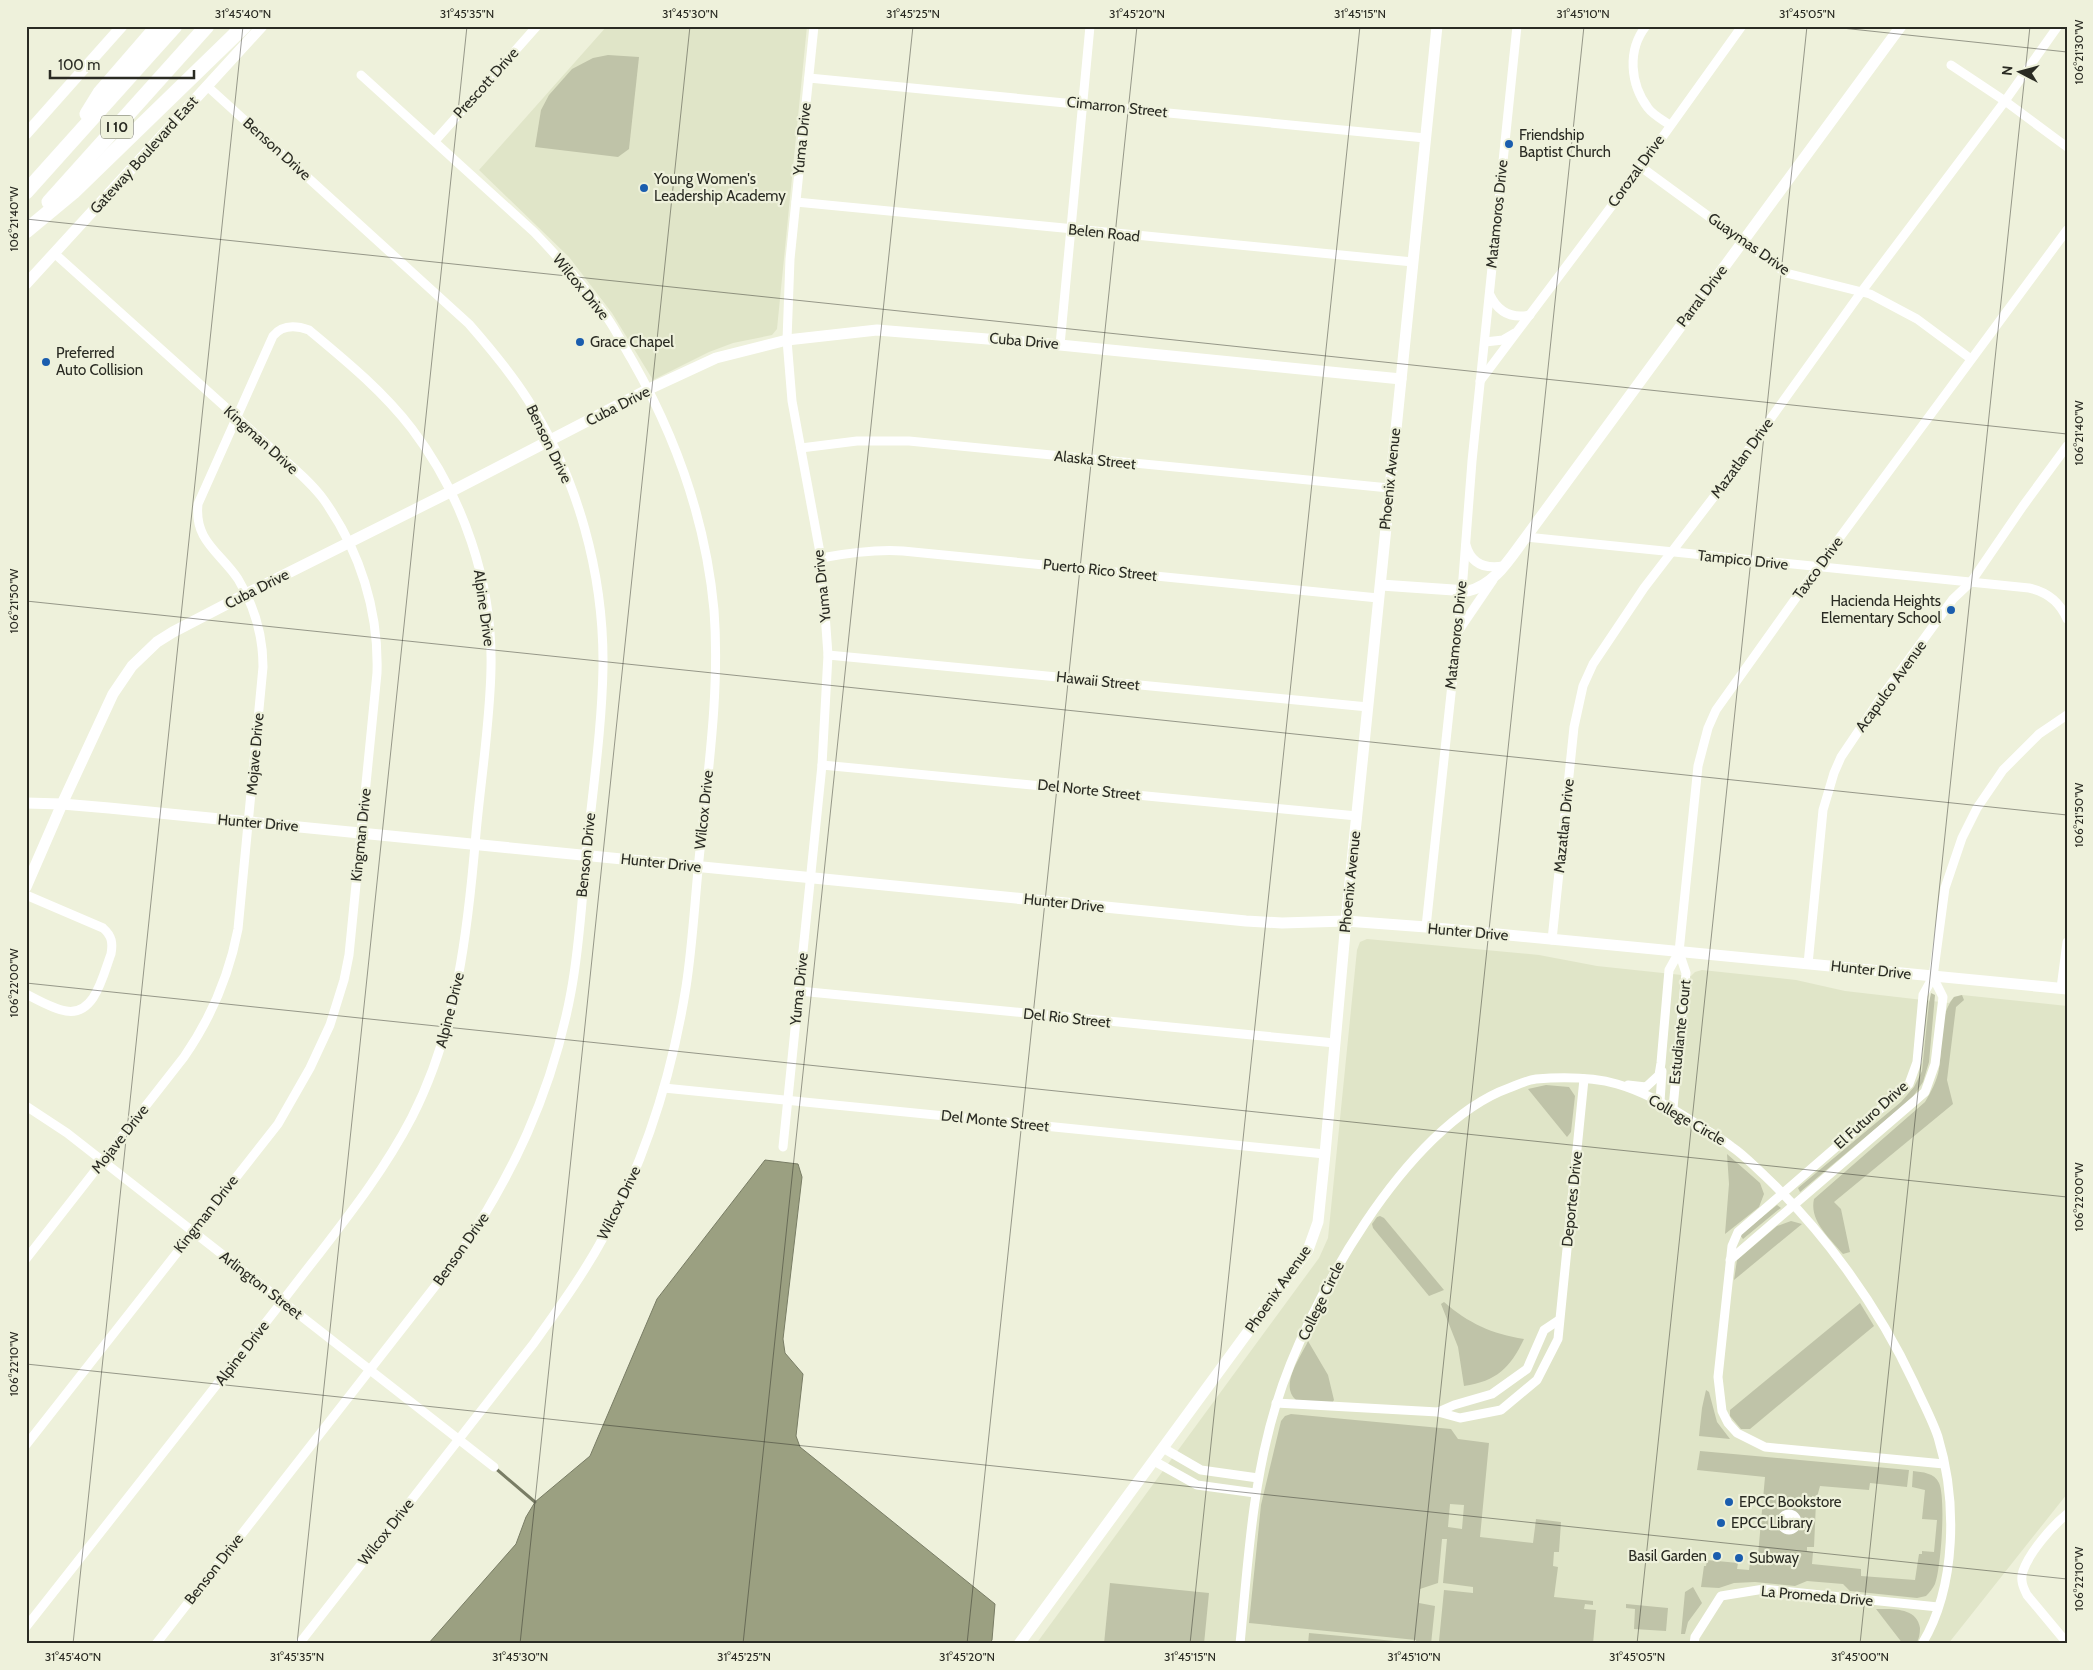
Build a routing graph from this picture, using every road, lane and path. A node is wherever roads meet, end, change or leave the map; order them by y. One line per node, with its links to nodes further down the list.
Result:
1 (122, 26): 23 (street)
2 (158, 26): 27 (highway)
3 (175, 26): 27 (highway, I 10)
4 (207, 26): 31 (highway, I 10)
5 (244, 26): 31 (highway)
6 (262, 26): 19 (street, Gateway Boulevard East)
7 (537, 26): 25 (street, Prescott Drive)
8 (814, 26): 18 (street, Yuma Drive)
9 (1090, 26): 21 (street)
10 (1437, 26): 24 (street, Phoenix Avenue)
11 (1517, 26): 39 (street, Matamoros Drive)
12 (1646, 26): 22 (street)
13 (1742, 26): 22 (street, Corozal Drive)
14 (1901, 26): 34 (street, Parral Drive)
15 (2058, 26): 20 (street, Mazatlan Drive)
16 (1952, 65): 20 (street)
17 (361, 75): 25 (street, Wilcox Drive)
18 (809, 78): 21 (street, Cimarron Street); 30 (street, Yuma Drive)
19 (207, 86): 35 (street, Gateway Boulevard East); 51 (street, Benson Drive)
20 (2005, 100): 26 (street); 38 (street, Mazatlan Drive)
21 (1082, 104): 24 (street, Cimarron Street); 32 (street)
22 (1670, 125): 28 (street, Corozal Drive)
23 (26, 134)
24 (1425, 138): 36 (street, Phoenix Avenue)
25 (435, 141): 49 (street, Wilcox Drive)
26 (2067, 147)
27 (60, 154): 29 (highway, I 10)
28 (1641, 167): 34 (street, Guaymas Drive); 40 (street, Corozal Drive)
29 (26, 192)
30 (796, 202): 32 (street, Belen Road); 43 (street, Yuma Drive)
31 (26, 229)
32 (1070, 229): 36 (street, Belen Road); 45 (street)
33 (2067, 230): 46 (street, Taxco Drive)
34 (1744, 241): 38 (street, Guaymas Drive); 56 (street, Parral Drive)
35 (54, 253): 37 (street, Gateway Boulevard East); 50 (street, Kingman Drive)
36 (1413, 262): 47 (street, Phoenix Avenue)
37 (26, 284)
38 (1862, 291): 46 (street, Guaymas Drive); 59 (street, Mazatlan Drive)
39 (1490, 292): 40 (street); 44 (street, Matamoros Drive)
40 (1530, 315): 42 (street, Corozal Drive)
41 (299, 326): 50 (street, Mojave Drive); 55 (street, Alpine Drive)
42 (1519, 331): 44 (street); 48 (street, Corozal Drive)
43 (787, 340): 45 (street, Cuba Drive); 49 (street, Cuba Drive); 53 (street, Yuma Drive)
44 (1485, 342): 48 (street, Matamoros Drive)
45 (1060, 344): 47 (street, Cuba Drive)
46 (1971, 358): 62 (street, Taxco Drive)
47 (1401, 378): 54 (street, Phoenix Avenue)
48 (1480, 382): 57 (street, Matamoros Drive)
49 (649, 389): 51 (street, Cuba Drive); 83 (street, Wilcox Drive)
50 (237, 419): 58 (street, Kingman Drive); 67 (street, Mojave Drive)
51 (550, 441): 55 (street, Cuba Drive); 82 (street, Benson Drive)
52 (2067, 446): 64 (street, Acapulco Avenue)
53 (801, 448): 54 (street, Alaska Street); 60 (street, Yuma Drive)
54 (1389, 488): 65 (street, Phoenix Avenue)
55 (450, 492): 58 (street, Cuba Drive); 81 (street, Alpine Drive)
56 (1526, 537): 59 (street, Tampico Drive); 61 (street, Parral Drive)
57 (1465, 540): 61 (street); 66 (street, Matamoros Drive)
58 (348, 543): 67 (street, Cuba Drive); 80 (street, Kingman Drive)
59 (1672, 553): 62 (street, Tampico Drive); 89 (street, Mazatlan Drive)
60 (821, 558): 68 (street, Puerto Rico Street); 71 (street, Yuma Drive)
61 (1503, 566): 63 (street, Parral Drive)
62 (1818, 567): 64 (street, Tampico Drive); 91 (street, Taxco Drive)
63 (1495, 576): 66 (street, Parral Drive); 70 (street, Parral Drive)
64 (1971, 582): 69 (street, Tampico Drive); 92 (street, Acapulco Avenue)
65 (1380, 585): 66 (street); 68 (street, Phoenix Avenue)
66 (1462, 591): 70 (street, Matamoros Drive)
67 (246, 594): 77 (street, Cuba Drive); 79 (street, Mojave Drive)
68 (1378, 598): 72 (street, Phoenix Avenue)
69 (2067, 619)
70 (1456, 636): 88 (street, Matamoros Drive)
71 (828, 655): 72 (street, Hawaii Street); 74 (street, Yuma Drive)
72 (1368, 707): 78 (street, Phoenix Avenue)
73 (2067, 715): 93 (street)
74 (822, 765): 78 (street, Del Norte Street); 84 (street, Yuma Drive)
75 (26, 795): 77 (street, Hunter Drive)
76 (26, 803): 77 (street, Hunter Drive)
77 (62, 804): 79 (street, Hunter Drive); 85 (street, Cuba Drive)
78 (1357, 816): 87 (street, Phoenix Avenue)
79 (248, 823): 80 (street, Hunter Drive); 108 (street, Mojave Drive)
80 (362, 833): 81 (street, Hunter Drive); 111 (street, Kingman Drive)
81 (475, 845): 82 (street, Hunter Drive); 114 (street, Alpine Drive)
82 (586, 855): 83 (street, Hunter Drive); 116 (street, Benson Drive)
83 (698, 866): 84 (street, Hunter Drive); 101 (street, Wilcox Drive)
84 (809, 877): 87 (street, Hunter Drive); 95 (street, Yuma Drive)
85 (26, 887)
86 (26, 895): 96 (street)
87 (1346, 921): 88 (street, Hunter Drive); 97 (street, Phoenix Avenue)
88 (1426, 928): 89 (street, Hunter Drive)
89 (1552, 940): 91 (street, Hunter Drive)
90 (2067, 942): 94 (street)
91 (1679, 952): 92 (street, Hunter Drive); 98 (street, Estudiante Court); 105 (street, Estudiante Court)
92 (1808, 964): 93 (street, Hunter Drive)
93 (1933, 977): 94 (street, Hunter Drive); 109 (street, El Futuro Drive); 110 (street, El Futuro Drive)
94 (2064, 989)
95 (799, 991): 97 (street, Del Rio Street); 102 (street, Yuma Drive)
96 (26, 994)
97 (1335, 1043): 107 (street, Phoenix Avenue)
98 (1661, 1063): 100 (street, Estudiante Court); 103 (street, Estudiante Court)
99 (1584, 1079): 100 (street, College Circle); 115 (street, Deportes Drive); 117 (street, College Circle)
100 (1617, 1084): 103 (street, College Circle)
101 (664, 1088): 102 (street, Del Monte Street); 119 (street, Wilcox Drive)
102 (788, 1100): 106 (street, Yuma Drive); 107 (street, Del Monte Street)
103 (1660, 1102): 105 (street, College Circle)
104 (26, 1106): 108 (street, Arlington Street)
105 (1673, 1108): 109 (street, College Circle)
106 (783, 1147)
107 (1325, 1154): 121 (street, Phoenix Avenue)
108 (104, 1161): 111 (street, Arlington Street); 112 (street, Mojave Drive)
109 (1782, 1192): 110 (street, College Circle); 113 (street, El Futuro Drive)
110 (1795, 1205): 113 (street, El Futuro Drive); 123 (street, College Circle)
111 (193, 1231): 114 (street, Arlington Street); 120 (street, Kingman Drive)
112 (26, 1259)
113 (1730, 1260): 123 (street, El Futuro Drive)
114 (282, 1301): 116 (street, Arlington Street); 129 (street, Alpine Drive)
115 (1558, 1320): 118 (street, Deportes Drive); 118 (street, Deportes Drive)
116 (370, 1371): 119 (street, Arlington Street); 131 (street, Benson Drive)
117 (1276, 1403): 118 (street, Deportes Drive); 125 (street, College Circle)
118 (1438, 1412)
119 (458, 1440): 124 (street, Arlington Street); 132 (street, Wilcox Drive)
120 (26, 1445)
121 (1163, 1448): 122 (street, Phoenix Avenue); 125 (street)
122 (1154, 1461): 126 (street); 133 (street, Phoenix Avenue)
123 (1944, 1464): 128 (street, College Circle)
124 (494, 1466)
125 (1258, 1478): 126 (street, College Circle)
126 (1255, 1493): 134 (street, College Circle)
127 (2067, 1514): 130 (street)
128 (1938, 1607): 135 (street, La Promeda Drive); 136 (street, College Circle)
129 (26, 1627)
130 (2067, 1643)
131 (156, 1644)
132 (299, 1644)
133 (1019, 1644)
134 (1240, 1644)
135 (1694, 1644)
136 (1922, 1644)

